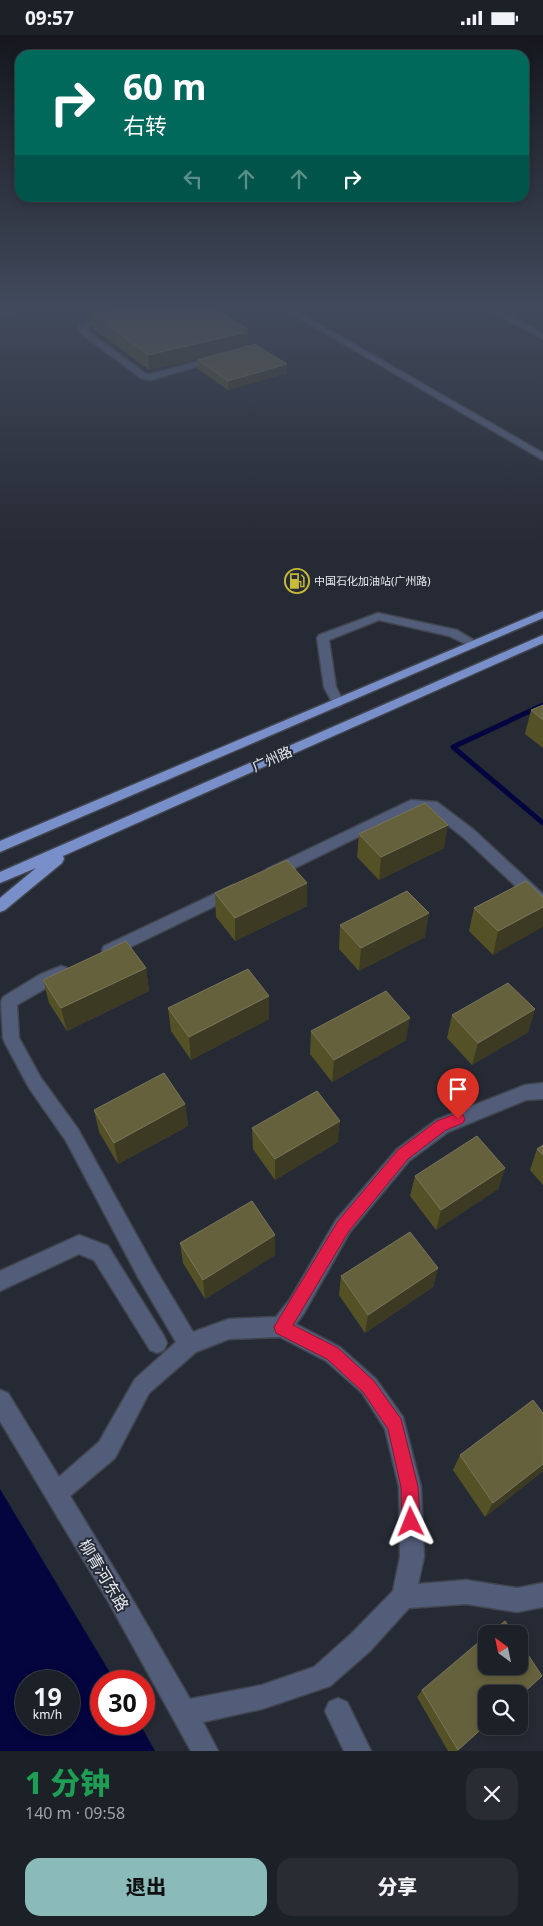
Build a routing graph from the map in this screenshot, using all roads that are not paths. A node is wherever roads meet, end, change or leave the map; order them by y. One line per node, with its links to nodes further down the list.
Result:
1 (424, 388): 4 (street)
2 (437, 388): 3 (street)
3 (543, 449)
4 (543, 457)
5 (543, 614): 7 (main road, 广州路)
6 (543, 639): 12 (main road, 广州路)
7 (474, 644): 8 (main road, 广州路); 8 (street)
8 (338, 703): 9 (main road, 广州路)
9 (18, 840): 10 (main road); 11 (main road, 广州路)
10 (0, 841)
11 (0, 847)
12 (70, 848): 14 (main road, 广州路); 17 (main road)
13 (263, 877): 16 (street)
14 (0, 878)
15 (245, 885): 18 (street)
16 (543, 903)
17 (0, 906)
18 (98, 955)
19 (71, 968): 24 (street)
20 (543, 1091): 22 (street)
21 (0, 1281): 23 (street)
22 (282, 1327): 24 (street); 28 (street)
23 (157, 1343)
24 (188, 1344): 26 (street)
25 (0, 1401): 26 (street, 柳青河东路)
26 (56, 1494): 30 (street, 柳青河东路)
27 (543, 1595): 28 (street)
28 (403, 1597): 30 (street)
29 (338, 1711): 32 (street)
30 (184, 1713): 31 (street, 柳青河东路)
31 (205, 1751)
32 (358, 1751)

